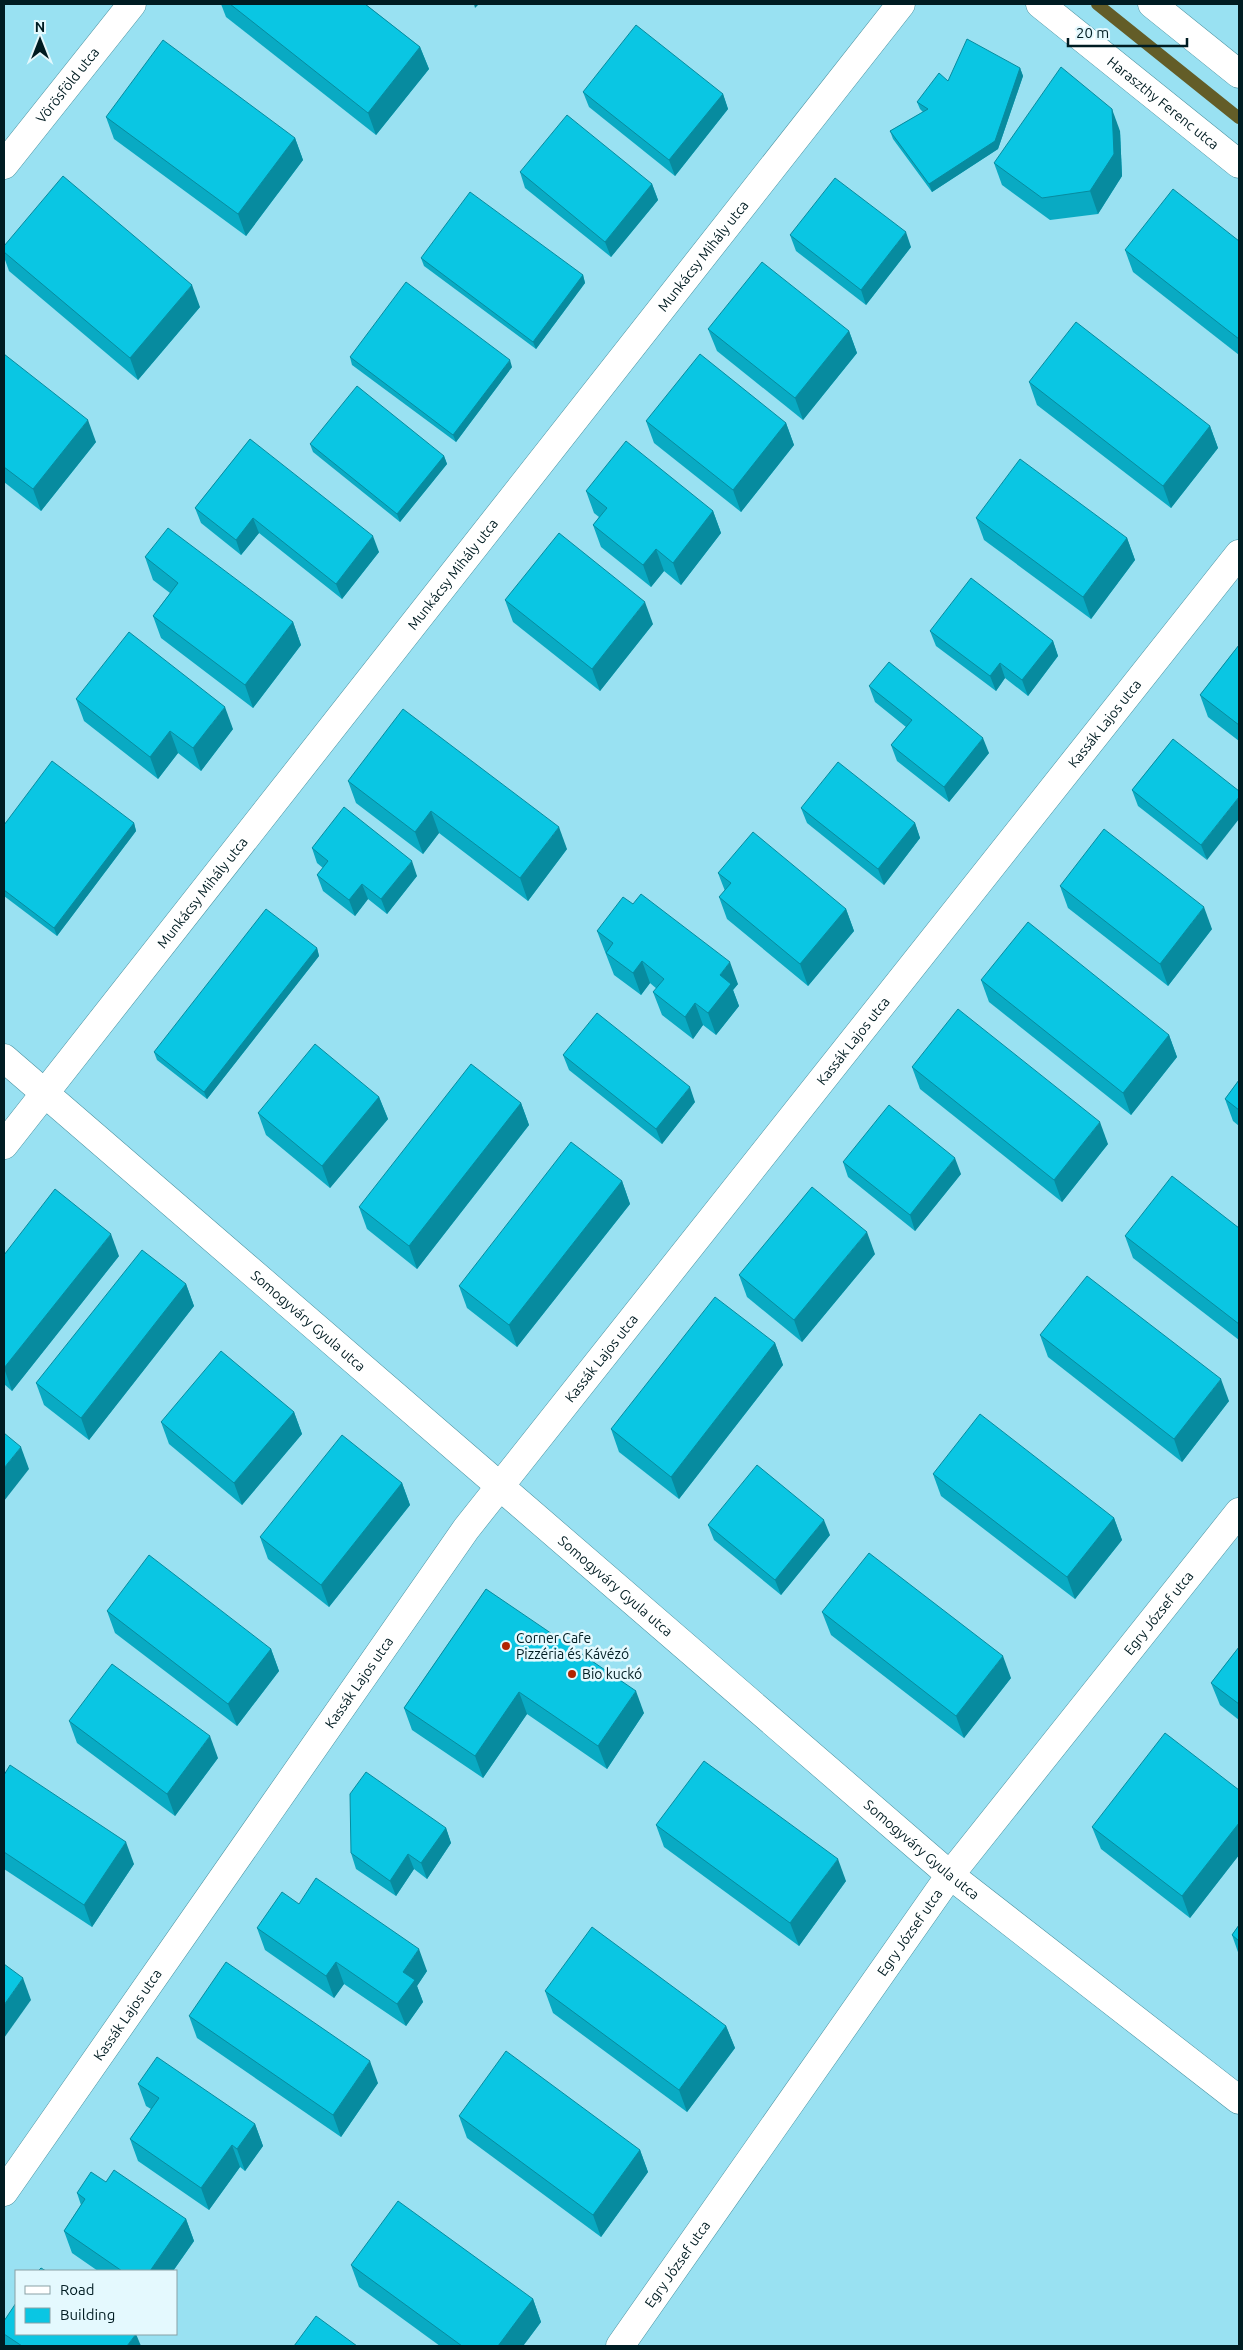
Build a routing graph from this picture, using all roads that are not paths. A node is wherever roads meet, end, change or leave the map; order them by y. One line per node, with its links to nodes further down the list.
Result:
1 (132, 4): 7 (street, Vörösföld utca)
2 (901, 4): 10 (street, Munkácsy Mihály utca)
3 (1040, 4): 6 (street, Haraszthy Ferenc utca)
4 (1152, 4): 5 (street)
5 (1239, 74)
6 (1239, 164)
7 (4, 165)
8 (1239, 554): 12 (street, Kassák Lajos utca)
9 (4, 1058): 10 (street, Somogyváry Gyula utca)
10 (45, 1093): 11 (street, Munkácsy Mihály utca); 12 (street, Somogyváry Gyula utca)
11 (4, 1145)
12 (502, 1485): 14 (street, Somogyváry Gyula utca); 16 (street, Kassák Lajos utca)
13 (1239, 1512): 14 (street, Egry József utca)
14 (950, 1875): 15 (street, Somogyváry Gyula utca); 17 (street, Egry József utca)
15 (1239, 2100)
16 (4, 2192)
17 (620, 2346)

